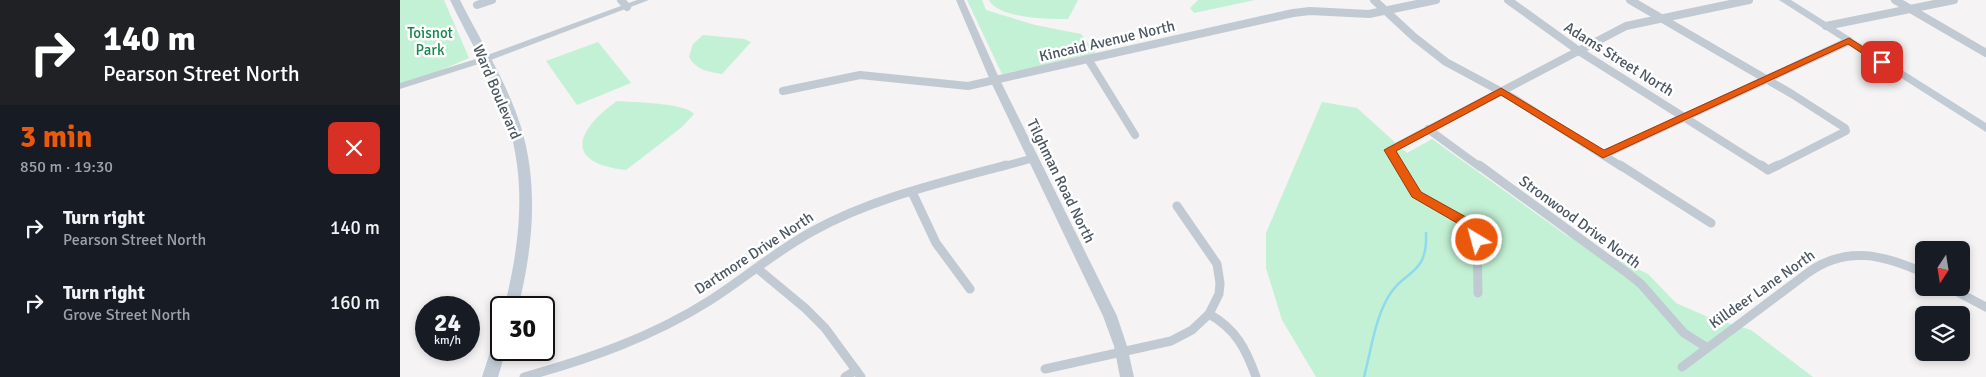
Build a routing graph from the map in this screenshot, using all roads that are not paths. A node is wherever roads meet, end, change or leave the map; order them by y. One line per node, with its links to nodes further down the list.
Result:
1 (455, 0): 22 (main road, Ward Boulevard)
2 (492, 0): 14 (street)
3 (645, 0): 13 (street)
4 (960, 0): 25 (street, Tilghman Road North)
5 (1374, 0): 16 (street)
6 (1436, 0): 16 (street, Kincaid Avenue North)
7 (1508, 0): 20 (street, Adams Street North)
8 (1630, 0): 17 (street)
9 (1749, 0): 17 (street)
10 (1784, 0): 18 (main road)
11 (1894, 0): 15 (street)
12 (1954, 0): 15 (street)
13 (624, 3): 22 (street)
14 (477, 5)
15 (1911, 9): 18 (street); 21 (street)
16 (1386, 12): 23 (street, Kincaid Avenue North); 28 (street)
17 (1658, 18): 20 (street); 24 (street)
18 (1826, 26): 19 (main road)
19 (1849, 41): 24 (street); 30 (main road)
20 (1579, 51): 28 (street); 29 (street, Adams Street North)
21 (1986, 53)
22 (484, 59): 26 (street); 42 (main road, Ward Boulevard)
23 (1088, 59): 25 (street, Kincaid Avenue North); 32 (street)
24 (1768, 78): 29 (street); 29 (street, Adams Street North)
25 (995, 80): 27 (street, Kincaid Avenue North); 34 (street, Tilghman Road North)
26 (400, 86)
27 (783, 91)
28 (1501, 91): 31 (street); 33 (street)
29 (1684, 116): 33 (street)
30 (1986, 128)
31 (1428, 129): 41 (street); 46 (street, Stronwood Drive North)
32 (1135, 135)
33 (1603, 154): 37 (street)
34 (1034, 158): 35 (street, Dartmore Drive North); 47 (street, Tilghman Road North)
35 (912, 192): 38 (street, Dartmore Drive North); 40 (street)
36 (1178, 206): 45 (street)
37 (1712, 223)
38 (758, 269): 51 (street); 53 (street, Dartmore Drive North)
39 (1915, 270): 46 (street, Killdeer Lane North)
40 (970, 288)
41 (1478, 293)
42 (513, 296)
43 (1965, 296): 44 (street)
44 (1986, 307)
45 (1208, 314): 47 (street); 56 (street)
46 (1706, 347): 49 (street, Killdeer Lane North)
47 (1123, 353): 50 (street); 55 (street, Tilghman Road North)
48 (495, 361): 52 (main road)
49 (1682, 367)
50 (1045, 369)
51 (858, 374): 54 (street)
52 (490, 377)
53 (524, 377)
54 (845, 377)
55 (1127, 377)
56 (1256, 377)

